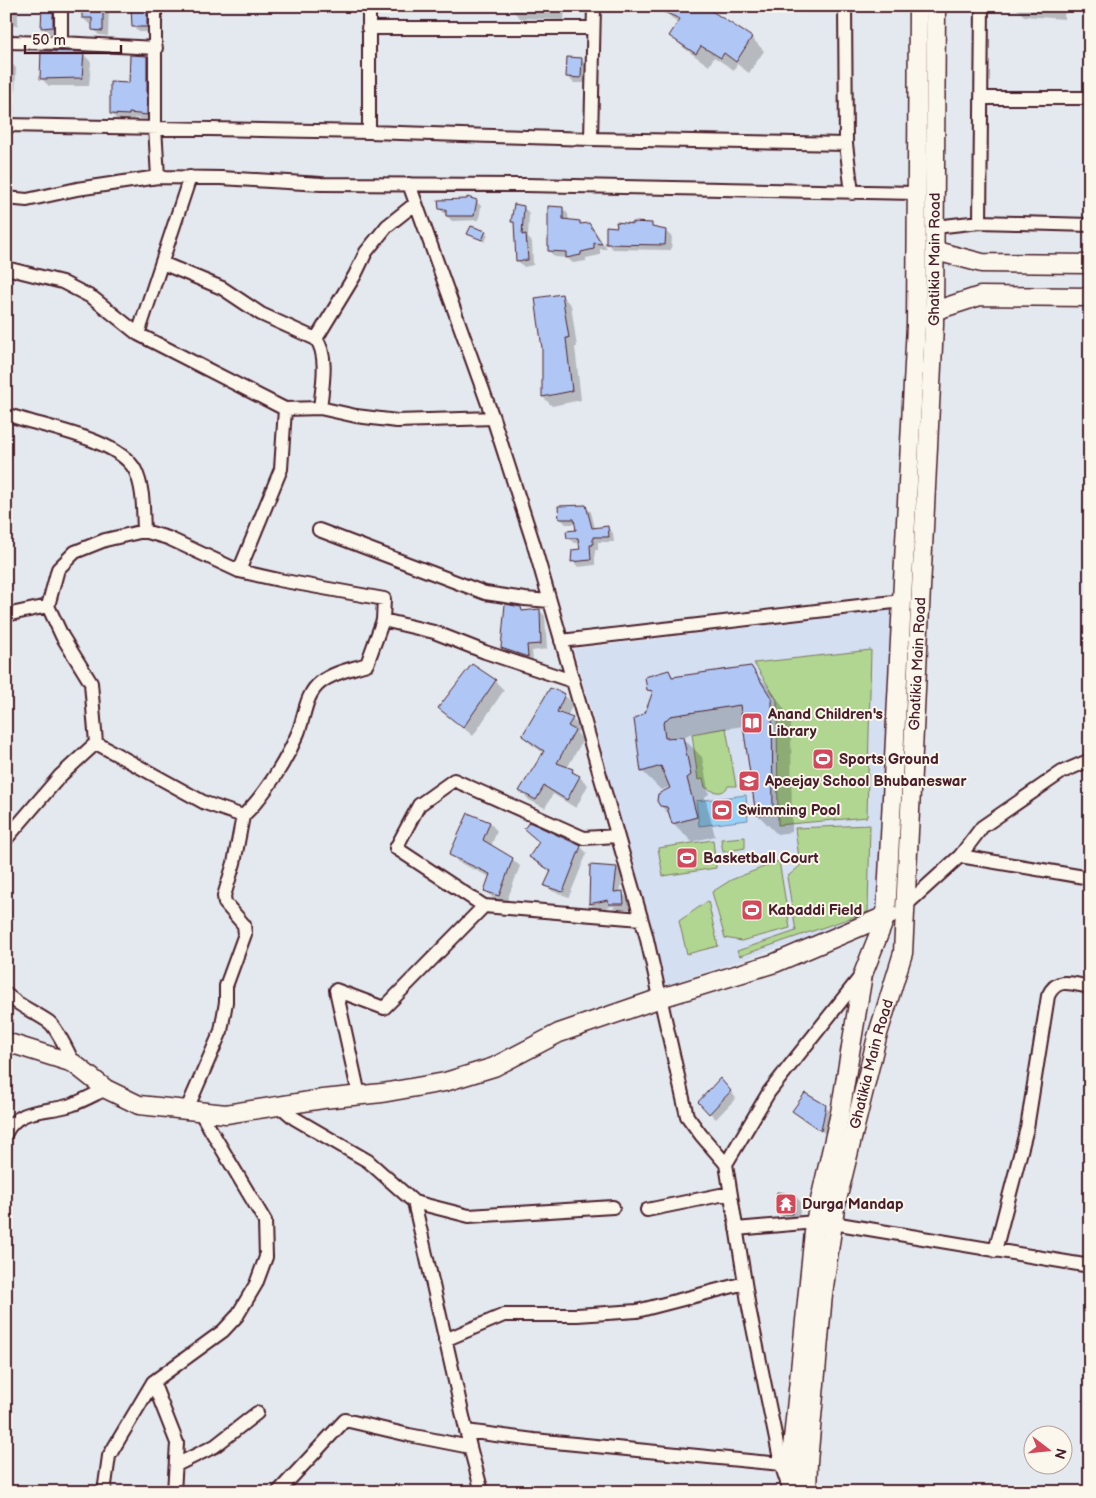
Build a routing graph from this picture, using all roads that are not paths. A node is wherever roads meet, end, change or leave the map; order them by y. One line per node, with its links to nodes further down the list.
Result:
1 (61, 6): 12 (street)
2 (155, 6): 13 (street)
3 (369, 6): 9 (street)
4 (594, 6): 10 (street)
5 (845, 6): 22 (street)
6 (918, 6): 15 (street, Ghatikia Main Road)
7 (936, 6): 14 (street, Ghatikia Main Road)
8 (982, 6): 16 (street)
9 (368, 28): 10 (street); 20 (street)
10 (593, 28): 21 (street)
11 (6, 42): 12 (street)
12 (61, 43): 13 (street)
13 (156, 48): 19 (street)
14 (936, 55): 15 (street); 32 (street, Ghatikia Main Road)
15 (917, 56): 27 (street, Ghatikia Main Road)
16 (982, 98): 17 (street); 30 (street)
17 (1090, 98)
18 (6, 125): 19 (street)
19 (156, 127): 20 (street); 23 (street)
20 (369, 132): 21 (street)
21 (591, 139): 22 (street)
22 (846, 144): 26 (street)
23 (158, 177): 24 (street); 28 (street)
24 (190, 177): 25 (street); 34 (street)
25 (409, 184): 26 (street); 29 (street)
26 (852, 193): 27 (street)
27 (916, 193): 45 (street, Ghatikia Main Road)
28 (6, 198)
29 (416, 203): 40 (street); 44 (street)
30 (980, 222): 31 (street); 32 (street)
31 (1090, 225)
32 (935, 227): 33 (street, Ghatikia Main Road)
33 (936, 250): 35 (street); 38 (street, Ghatikia Main Road)
34 (162, 263): 39 (street); 40 (street)
35 (1090, 264)
36 (6, 268): 39 (street)
37 (1090, 298): 38 (street)
38 (934, 311): 46 (street, Ghatikia Main Road)
39 (138, 334): 42 (street)
40 (316, 339): 41 (street)
41 (320, 408): 42 (street); 44 (street)
42 (285, 409): 49 (street)
43 (6, 414): 48 (street)
44 (493, 418): 50 (street)
45 (910, 433): 46 (street); 51 (street, Ghatikia Main Road)
46 (929, 434): 64 (street, Ghatikia Main Road)
47 (319, 530): 50 (street)
48 (144, 531): 49 (street); 52 (street)
49 (239, 571): 54 (street)
50 (550, 601): 55 (street)
51 (902, 601): 55 (street); 66 (street, Ghatikia Main Road)
52 (48, 606): 53 (street); 57 (street)
53 (6, 614)
54 (383, 620): 56 (street); 59 (street)
55 (561, 641): 56 (street)
56 (572, 681): 60 (street)
57 (96, 743): 59 (street); 61 (street)
58 (1090, 760): 62 (street)
59 (243, 816): 77 (street)
60 (617, 836): 65 (street); 67 (street)
61 (6, 839)
62 (960, 856): 63 (street); 64 (street)
63 (1090, 878)
64 (906, 905): 66 (street); 85 (street, Ghatikia Main Road)
65 (484, 906): 67 (street); 75 (street)
66 (886, 916): 68 (street, Ghatikia Main Road); 71 (street)
67 (641, 920): 71 (street)
68 (863, 974): 79 (street); 84 (street, Ghatikia Main Road)
69 (1090, 986): 87 (street)
70 (6, 994): 73 (street)
71 (661, 998): 75 (street); 79 (street)
72 (6, 1042): 73 (street)
73 (73, 1063): 74 (street)
74 (106, 1089): 77 (street); 78 (street)
75 (359, 1095): 76 (street)
76 (280, 1106): 77 (street); 81 (street)
77 (193, 1110): 91 (street)
78 (6, 1133)
79 (726, 1164): 80 (street)
80 (730, 1193): 83 (street); 86 (street)
81 (414, 1202): 82 (street); 90 (street)
82 (613, 1207)
83 (647, 1210)
84 (815, 1222): 85 (street); 86 (street); 101 (street, Ghatikia Main Road)
85 (833, 1223): 87 (street); 102 (street, Ghatikia Main Road)
86 (736, 1229): 89 (street)
87 (995, 1251): 88 (street)
88 (1090, 1266)
89 (745, 1284): 90 (street); 95 (street)
90 (445, 1340): 93 (street)
91 (153, 1382): 96 (street); 97 (street)
92 (257, 1413): 96 (street)
93 (466, 1431): 94 (street); 95 (street)
94 (470, 1447): 99 (street); 100 (street)
95 (781, 1464): 101 (street)
96 (176, 1465): 98 (street)
97 (104, 1492)
98 (174, 1492)
99 (278, 1492)
100 (482, 1492)
101 (791, 1492)
102 (808, 1492)

